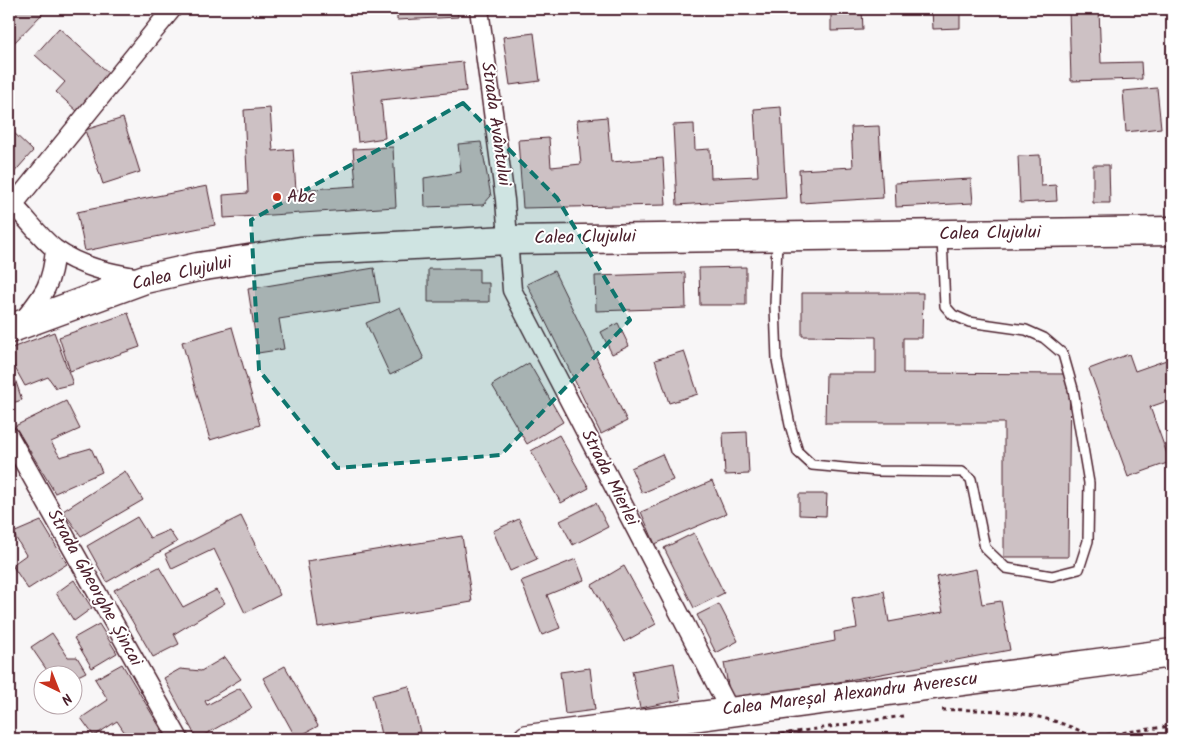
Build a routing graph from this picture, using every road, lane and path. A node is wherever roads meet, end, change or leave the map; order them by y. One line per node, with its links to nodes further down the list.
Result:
1 (172, 9): 3 (street)
2 (479, 9): 7 (street, Strada Avântului)
3 (10, 205): 8 (street)
4 (1172, 231): 6 (main road, Calea Clujului)
5 (777, 235): 6 (main road, Calea Clujului); 6 (lane); 7 (main road, Calea Clujului)
6 (942, 235)
7 (508, 240): 9 (main road, Calea Clujului); 13 (street, Strada Mierlei)
8 (55, 248): 9 (street); 10 (street)
9 (145, 279): 10 (main road, Calea Clujului)
10 (14, 327)
11 (9, 436): 18 (street, Strada Gheorghe Șincai)
12 (1172, 653): 13 (main road, Calea Mareșal Alexandru Averescu)
13 (730, 711): 19 (main road, Calea Mareșal Alexandru Averescu)
14 (939, 711): 17 (path)
15 (911, 715): 20 (path)
16 (1172, 726): 17 (path)
17 (1094, 738): 21 (path)
18 (179, 739)
19 (528, 739)
20 (750, 739)
21 (1075, 739)

